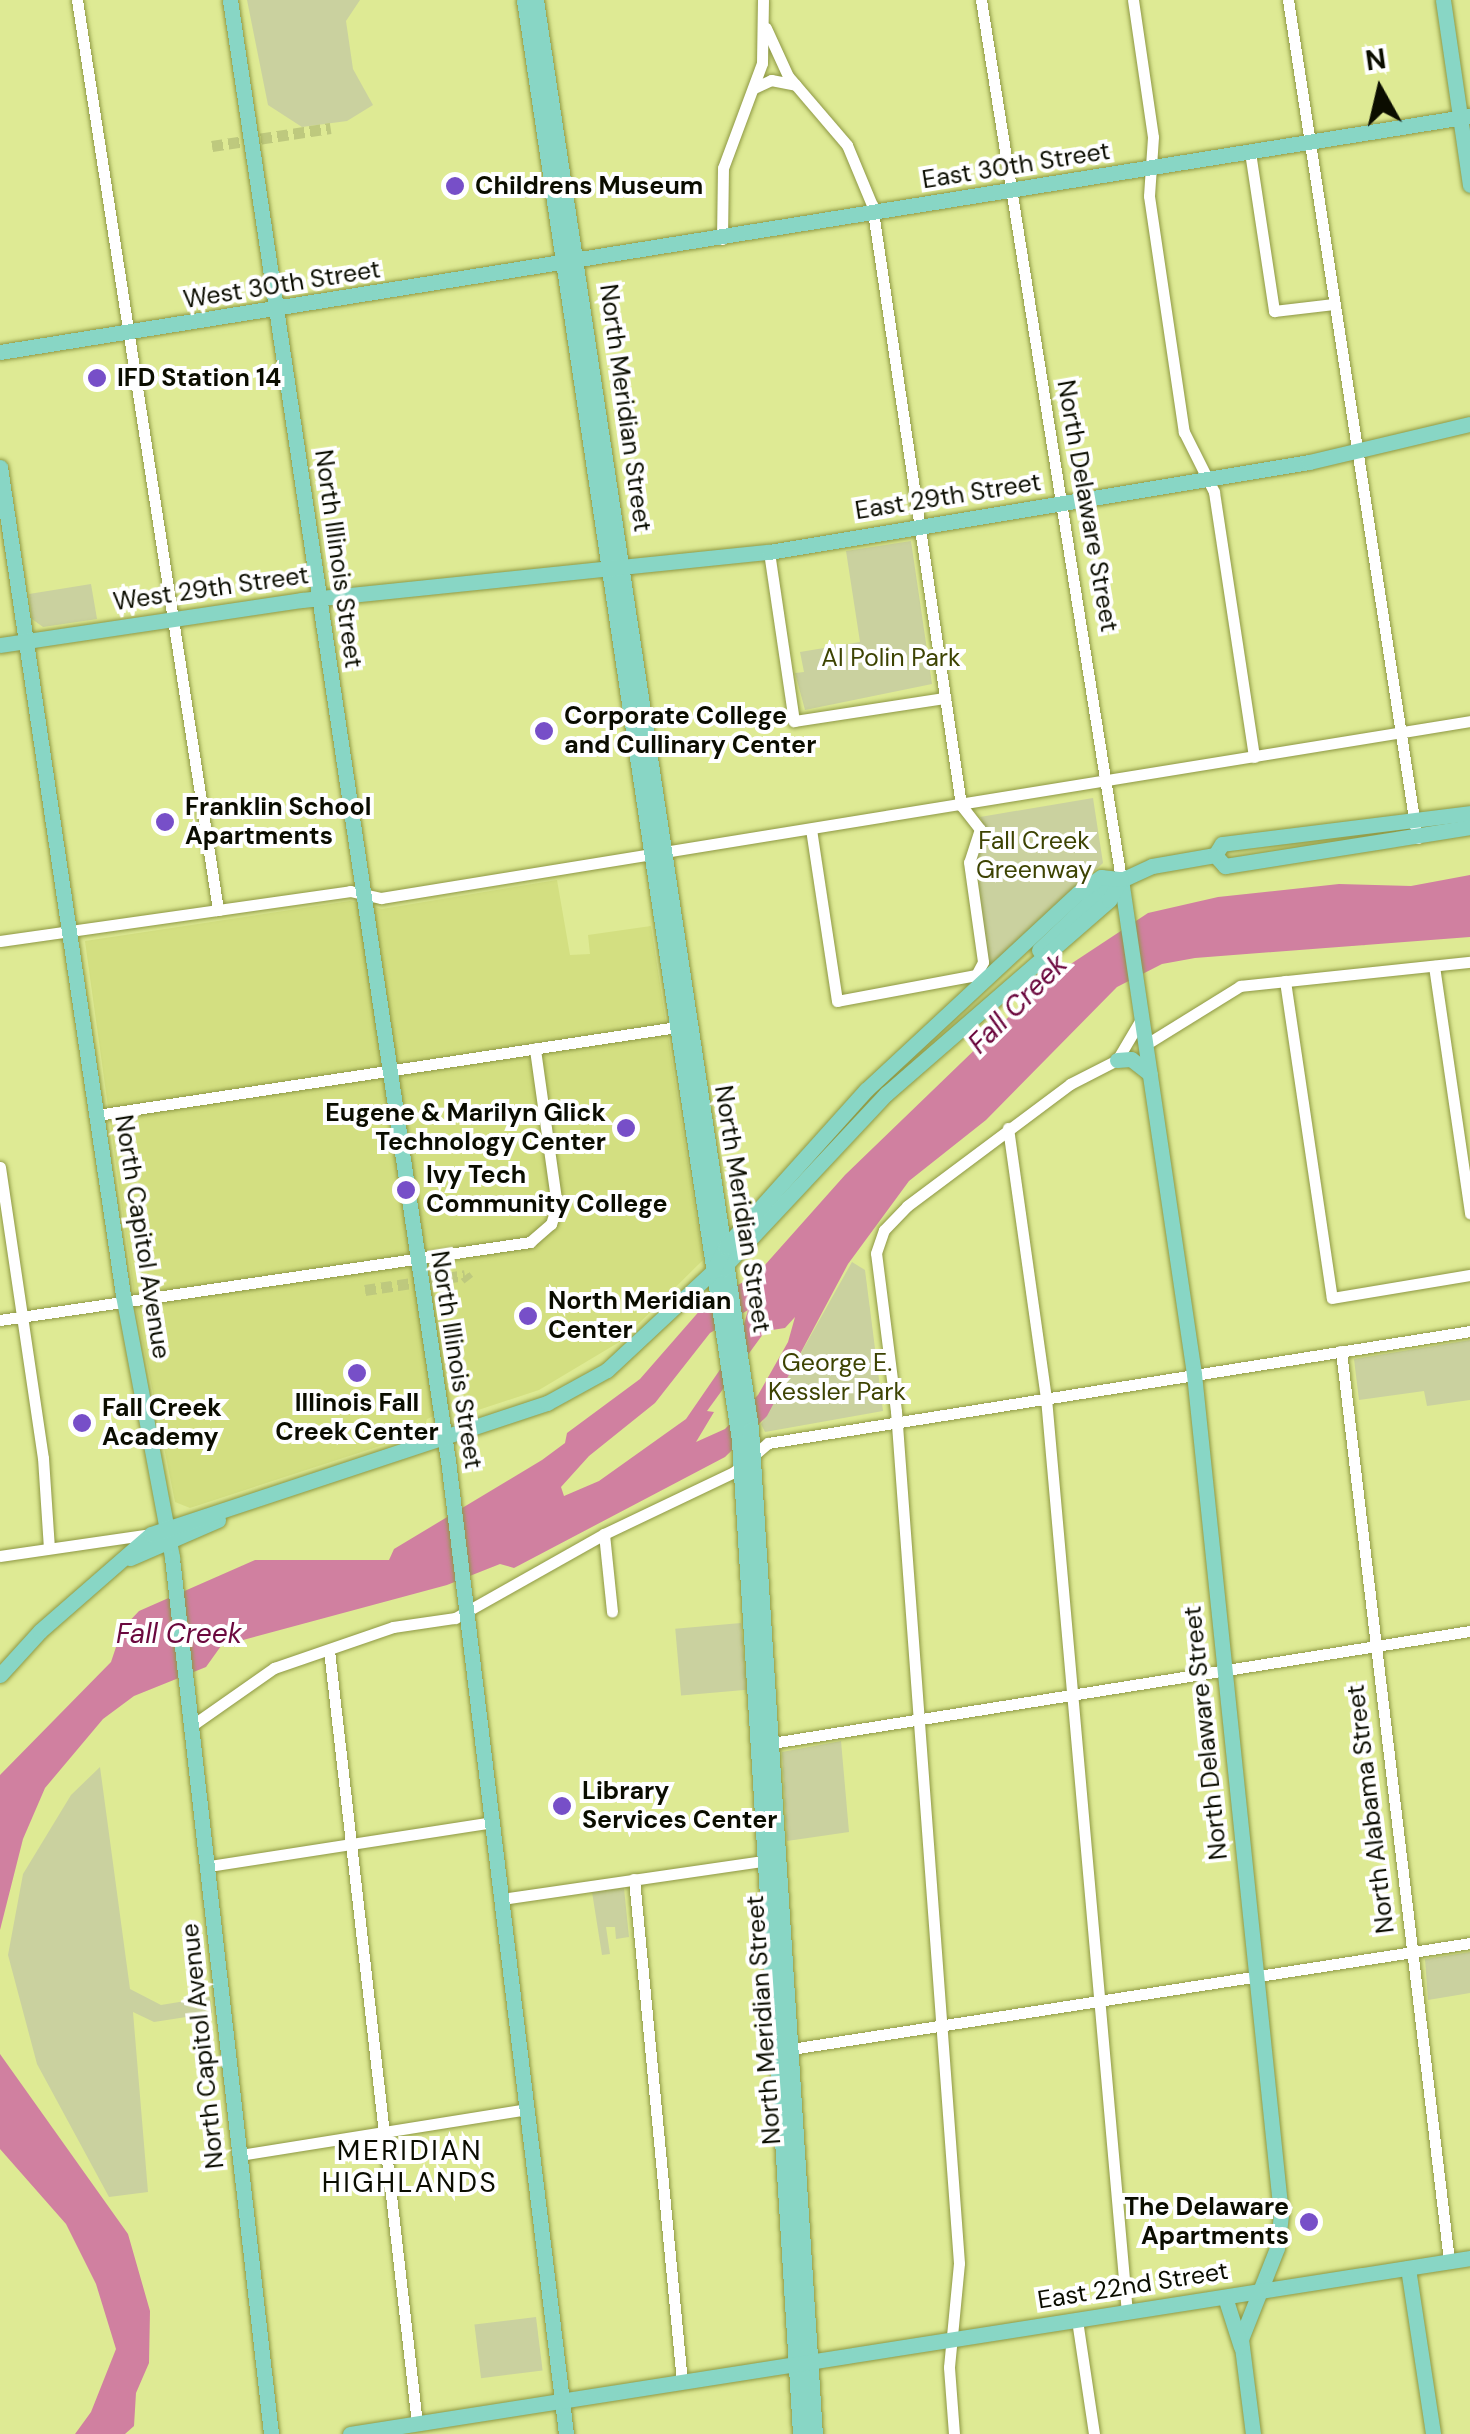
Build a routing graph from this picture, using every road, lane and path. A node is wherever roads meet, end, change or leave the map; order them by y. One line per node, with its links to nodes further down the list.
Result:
1 (78, 0): 24 (street)
2 (230, 0): 23 (main road, North Illinois Street)
3 (524, 0): 21 (main road, North Meridian Street)
4 (536, 0): 21 (main road, North Meridian Street)
5 (763, 0): 10 (street)
6 (980, 0): 18 (street, North Delaware Street)
7 (1133, 0): 16 (street)
8 (1288, 0): 14 (street)
9 (1442, 0): 13 (main road)
10 (766, 28): 11 (street); 12 (street)
11 (796, 85): 12 (street); 19 (street)
12 (754, 88): 20 (street)
13 (1465, 117): 14 (main road, East 30th Street); 17 (main road)
14 (1309, 142): 15 (main road, East 30th Street); 22 (street)
15 (1250, 152): 16 (main road, East 30th Street); 22 (street)
16 (1150, 170): 18 (main road, East 30th Street); 29 (street)
17 (1470, 185)
18 (1010, 192): 19 (main road, East 30th Street); 30 (street, North Delaware Street)
19 (874, 214): 20 (main road, East 30th Street); 31 (street)
20 (722, 239): 21 (main road, East 30th Street)
21 (570, 263): 23 (main road, West 30th Street); 33 (main road, North Meridian Street)
22 (1334, 304): 27 (street)
23 (277, 312): 24 (main road, West 30th Street); 34 (main road, North Illinois Street)
24 (130, 333): 25 (main road, West 30th Street); 35 (street)
25 (0, 352)
26 (1470, 424): 27 (main road, East 29th Street)
27 (1357, 449): 29 (main road, East 29th Street); 40 (street)
28 (0, 466): 36 (main road, North Capitol Avenue)
29 (1209, 479): 30 (main road, East 29th Street); 41 (street)
30 (1061, 504): 31 (main road, East 29th Street); 42 (street, North Delaware Street)
31 (918, 526): 32 (main road, East 29th Street); 38 (street)
32 (770, 552): 33 (main road, East 29th Street); 38 (street)
33 (614, 564): 34 (main road, West 29th Street); 48 (main road, North Meridian Street)
34 (318, 598): 35 (main road, West 29th Street); 50 (main road, North Illinois Street)
35 (175, 619): 36 (main road, West 29th Street); 51 (street)
36 (26, 641): 37 (main road, West 29th Street); 52 (main road, North Capitol Avenue)
37 (0, 645)
38 (944, 698): 43 (street)
39 (1470, 721): 40 (street)
40 (1401, 732): 41 (street); 47 (street)
41 (1254, 757): 42 (street)
42 (1108, 781): 43 (street); 49 (street, North Delaware Street)
43 (961, 805): 46 (street); 46 (street)
44 (1470, 812): 47 (main road)
45 (1470, 827): 47 (main road)
46 (811, 830): 48 (street)
47 (1415, 830): 49 (main road)
48 (659, 854): 50 (street); 58 (main road, North Meridian Street); 68 (main road, North Meridian Street)
49 (1121, 879): 57 (main road, North Delaware Street); 68 (main road); 70 (main road)
50 (362, 895): 51 (street); 62 (main road, North Illinois Street)
51 (218, 910): 52 (street)
52 (68, 931): 53 (street); 64 (main road, North Capitol Avenue)
53 (0, 941)
54 (1470, 962): 55 (street)
55 (1434, 966): 56 (street); 67 (street)
56 (1286, 981): 59 (street); 71 (street)
57 (1140, 1017): 59 (main road, North Delaware Street); 61 (street)
58 (677, 1027): 60 (street); 70 (main road, North Meridian Street)
59 (1145, 1046): 63 (main road, North Delaware Street)
60 (534, 1049): 62 (street); 69 (street)
61 (1117, 1060): 63 (main road); 65 (street)
62 (389, 1072): 64 (street); 69 (main road, North Illinois Street)
63 (1150, 1074): 77 (main road, North Delaware Street)
64 (97, 1115): 72 (main road, North Capitol Avenue)
65 (1008, 1128): 78 (street); 79 (street)
66 (0, 1167): 73 (street)
67 (1470, 1213)
68 (725, 1246): 70 (main road)
69 (415, 1261): 72 (street); 81 (main road, North Illinois Street)
70 (723, 1273): 80 (main road, North Meridian Street); 80 (main road, North Meridian Street); 81 (main road)
71 (1470, 1276)
72 (124, 1302): 73 (street); 86 (main road, North Capitol Avenue)
73 (22, 1317): 74 (street); 87 (street)
74 (0, 1320)
75 (1470, 1330): 76 (street)
76 (1342, 1351): 77 (street); 93 (street, North Alabama Street)
77 (1194, 1374): 78 (street); 95 (main road, North Delaware Street)
78 (1046, 1398): 79 (street); 97 (street)
79 (897, 1422): 82 (street); 98 (street)
80 (745, 1435): 82 (main road, North Meridian Street); 83 (main road, North Meridian Street)
81 (445, 1438): 86 (main road); 90 (main road, North Illinois Street)
82 (752, 1454): 83 (street); 100 (main road, North Meridian Street)
83 (740, 1467): 85 (street); 103 (main road, North Meridian Street)
84 (151, 1534): 86 (main road); 87 (street); 89 (main road)
85 (604, 1534): 90 (street); 91 (street)
86 (169, 1535): 89 (main road); 99 (main road, North Capitol Avenue)
87 (50, 1548): 88 (street)
88 (0, 1556)
89 (130, 1558): 96 (main road)
90 (466, 1602): 94 (street); 101 (main road, North Illinois Street)
91 (612, 1612)
92 (1470, 1631): 93 (street)
93 (1376, 1646): 95 (street); 108 (street, North Alabama Street)
94 (329, 1650): 99 (street); 102 (street)
95 (1224, 1670): 97 (street); 109 (main road, North Delaware Street)
96 (0, 1676)
97 (1072, 1695): 98 (street); 110 (street)
98 (920, 1719): 100 (street); 111 (street)
99 (194, 1724): 104 (main road, North Capitol Avenue)
100 (772, 1743): 112 (main road, North Meridian Street)
101 (492, 1822): 102 (street); 106 (main road, North Illinois Street)
102 (351, 1844): 104 (street); 114 (street)
103 (768, 1860): 105 (street); 125 (main road, North Meridian Street)
104 (209, 1866): 115 (main road, North Capitol Avenue)
105 (634, 1879): 106 (street); 126 (street)
106 (502, 1899): 113 (main road, North Illinois Street)
107 (1470, 1943): 108 (street)
108 (1413, 1952): 109 (street); 117 (street, North Alabama Street)
109 (1256, 1976): 110 (street); 119 (main road, North Delaware Street)
110 (1098, 2002): 111 (street); 121 (street)
111 (942, 2026): 112 (street); 123 (street)
112 (790, 2049): 125 (main road, North Meridian Street)
113 (528, 2108): 114 (street); 127 (main road, North Illinois Street)
114 (384, 2131): 115 (street); 128 (street)
115 (240, 2154): 130 (main road, North Capitol Avenue)
116 (1470, 2258): 117 (main road, East 22nd Street)
117 (1449, 2262): 118 (main road, East 22nd Street)
118 (1408, 2268): 119 (main road, East 22nd Street); 138 (main road)
119 (1258, 2291): 120 (main road, East 22nd Street); 124 (main road, North Delaware Street)
120 (1225, 2297): 121 (main road, East 22nd Street); 124 (main road)
121 (1128, 2312): 122 (main road, East 22nd Street)
122 (1076, 2320): 123 (main road, East 22nd Street); 136 (street)
123 (952, 2340): 125 (main road, East 22nd Street); 135 (street)
124 (1241, 2347): 137 (main road, North Delaware Street)
125 (804, 2363): 126 (main road, East 22nd Street); 133 (main road, North Meridian Street); 134 (main road, North Meridian Street)
126 (682, 2382): 127 (main road, East 22nd Street)
127 (562, 2402): 129 (main road, East 22nd Street); 132 (main road, North Illinois Street)
128 (417, 2424): 129 (main road, East 22nd Street); 131 (main road, East 22nd Street)
129 (461, 2426)
130 (271, 2434)
131 (350, 2434)
132 (566, 2434)
133 (800, 2434)
134 (814, 2434)
135 (954, 2434)
136 (1094, 2434)
137 (1253, 2434)
138 (1433, 2434)

